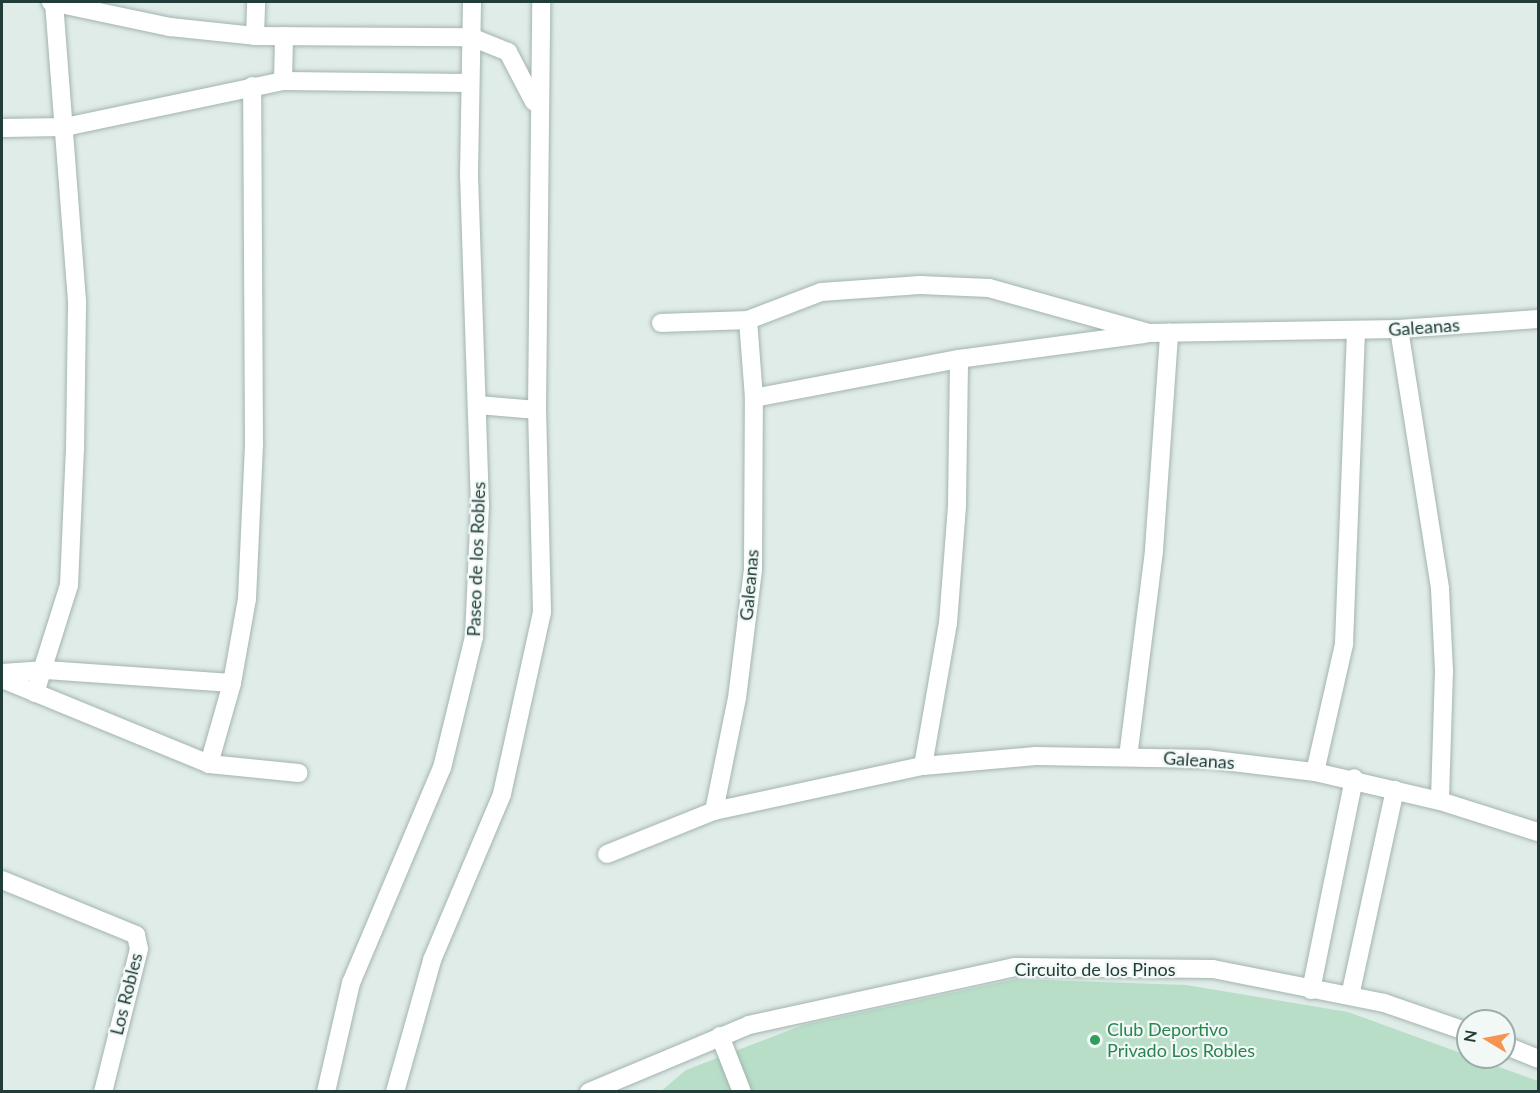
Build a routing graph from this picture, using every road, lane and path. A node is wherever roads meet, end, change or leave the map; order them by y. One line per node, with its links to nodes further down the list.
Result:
1 (53, 2): 5 (street); 13 (street)
2 (256, 2): 5 (street)
3 (472, 2): 7 (street, Paseo de los Robles)
4 (541, 2): 11 (street)
5 (255, 36): 6 (street)
6 (284, 36): 7 (street); 8 (street)
7 (471, 37): 9 (street, Paseo de los Robles); 11 (street)
8 (283, 81): 9 (street); 10 (street)
9 (470, 83): 23 (street, Paseo de los Robles)
10 (252, 86): 13 (street); 28 (street)
11 (537, 109): 24 (street)
12 (2, 128): 13 (street)
13 (65, 128): 25 (street)
14 (1539, 319): 17 (street, Galeanas)
15 (748, 320): 16 (street); 19 (street, Galeanas); 22 (street, Galeanas)
16 (661, 323)
17 (1399, 330): 18 (street, Galeanas); 37 (street)
18 (1356, 331): 20 (street, Galeanas); 33 (street)
19 (1149, 333): 20 (street, Galeanas); 21 (street)
20 (1169, 333): 30 (street)
21 (959, 359): 22 (street); 32 (street)
22 (754, 398): 38 (street, Galeanas)
23 (478, 405): 24 (street); 51 (street, Paseo de los Robles)
24 (537, 410): 52 (street)
25 (46, 670): 26 (street); 28 (street); 29 (street)
26 (2, 673)
27 (2, 679): 29 (street)
28 (232, 683): 31 (street)
29 (35, 693): 31 (street)
30 (1128, 757): 32 (street, Galeanas); 33 (street, Galeanas)
31 (209, 764): 34 (street)
32 (923, 766): 38 (street, Galeanas)
33 (1315, 772): 35 (street, Galeanas)
34 (299, 773)
35 (1354, 778): 36 (street, Galeanas); 42 (street)
36 (1395, 790): 37 (street, Galeanas); 43 (street)
37 (1440, 801): 39 (street, Galeanas)
38 (714, 811): 40 (street)
39 (1539, 832)
40 (607, 854)
41 (2, 880): 50 (street, Los Robles)
42 (1311, 990): 43 (street, Circuito de los Pinos); 45 (street, Circuito de los Pinos)
43 (1350, 996): 44 (street, Circuito de los Pinos)
44 (1456, 1028)
45 (720, 1036): 48 (street, Circuito de los Pinos); 49 (street)
46 (1516, 1050): 47 (street)
47 (1539, 1059)
48 (617, 1085): 53 (street, Circuito de los Pinos)
49 (739, 1090)
50 (103, 1092)
51 (326, 1092)
52 (395, 1092)
53 (589, 1092)

